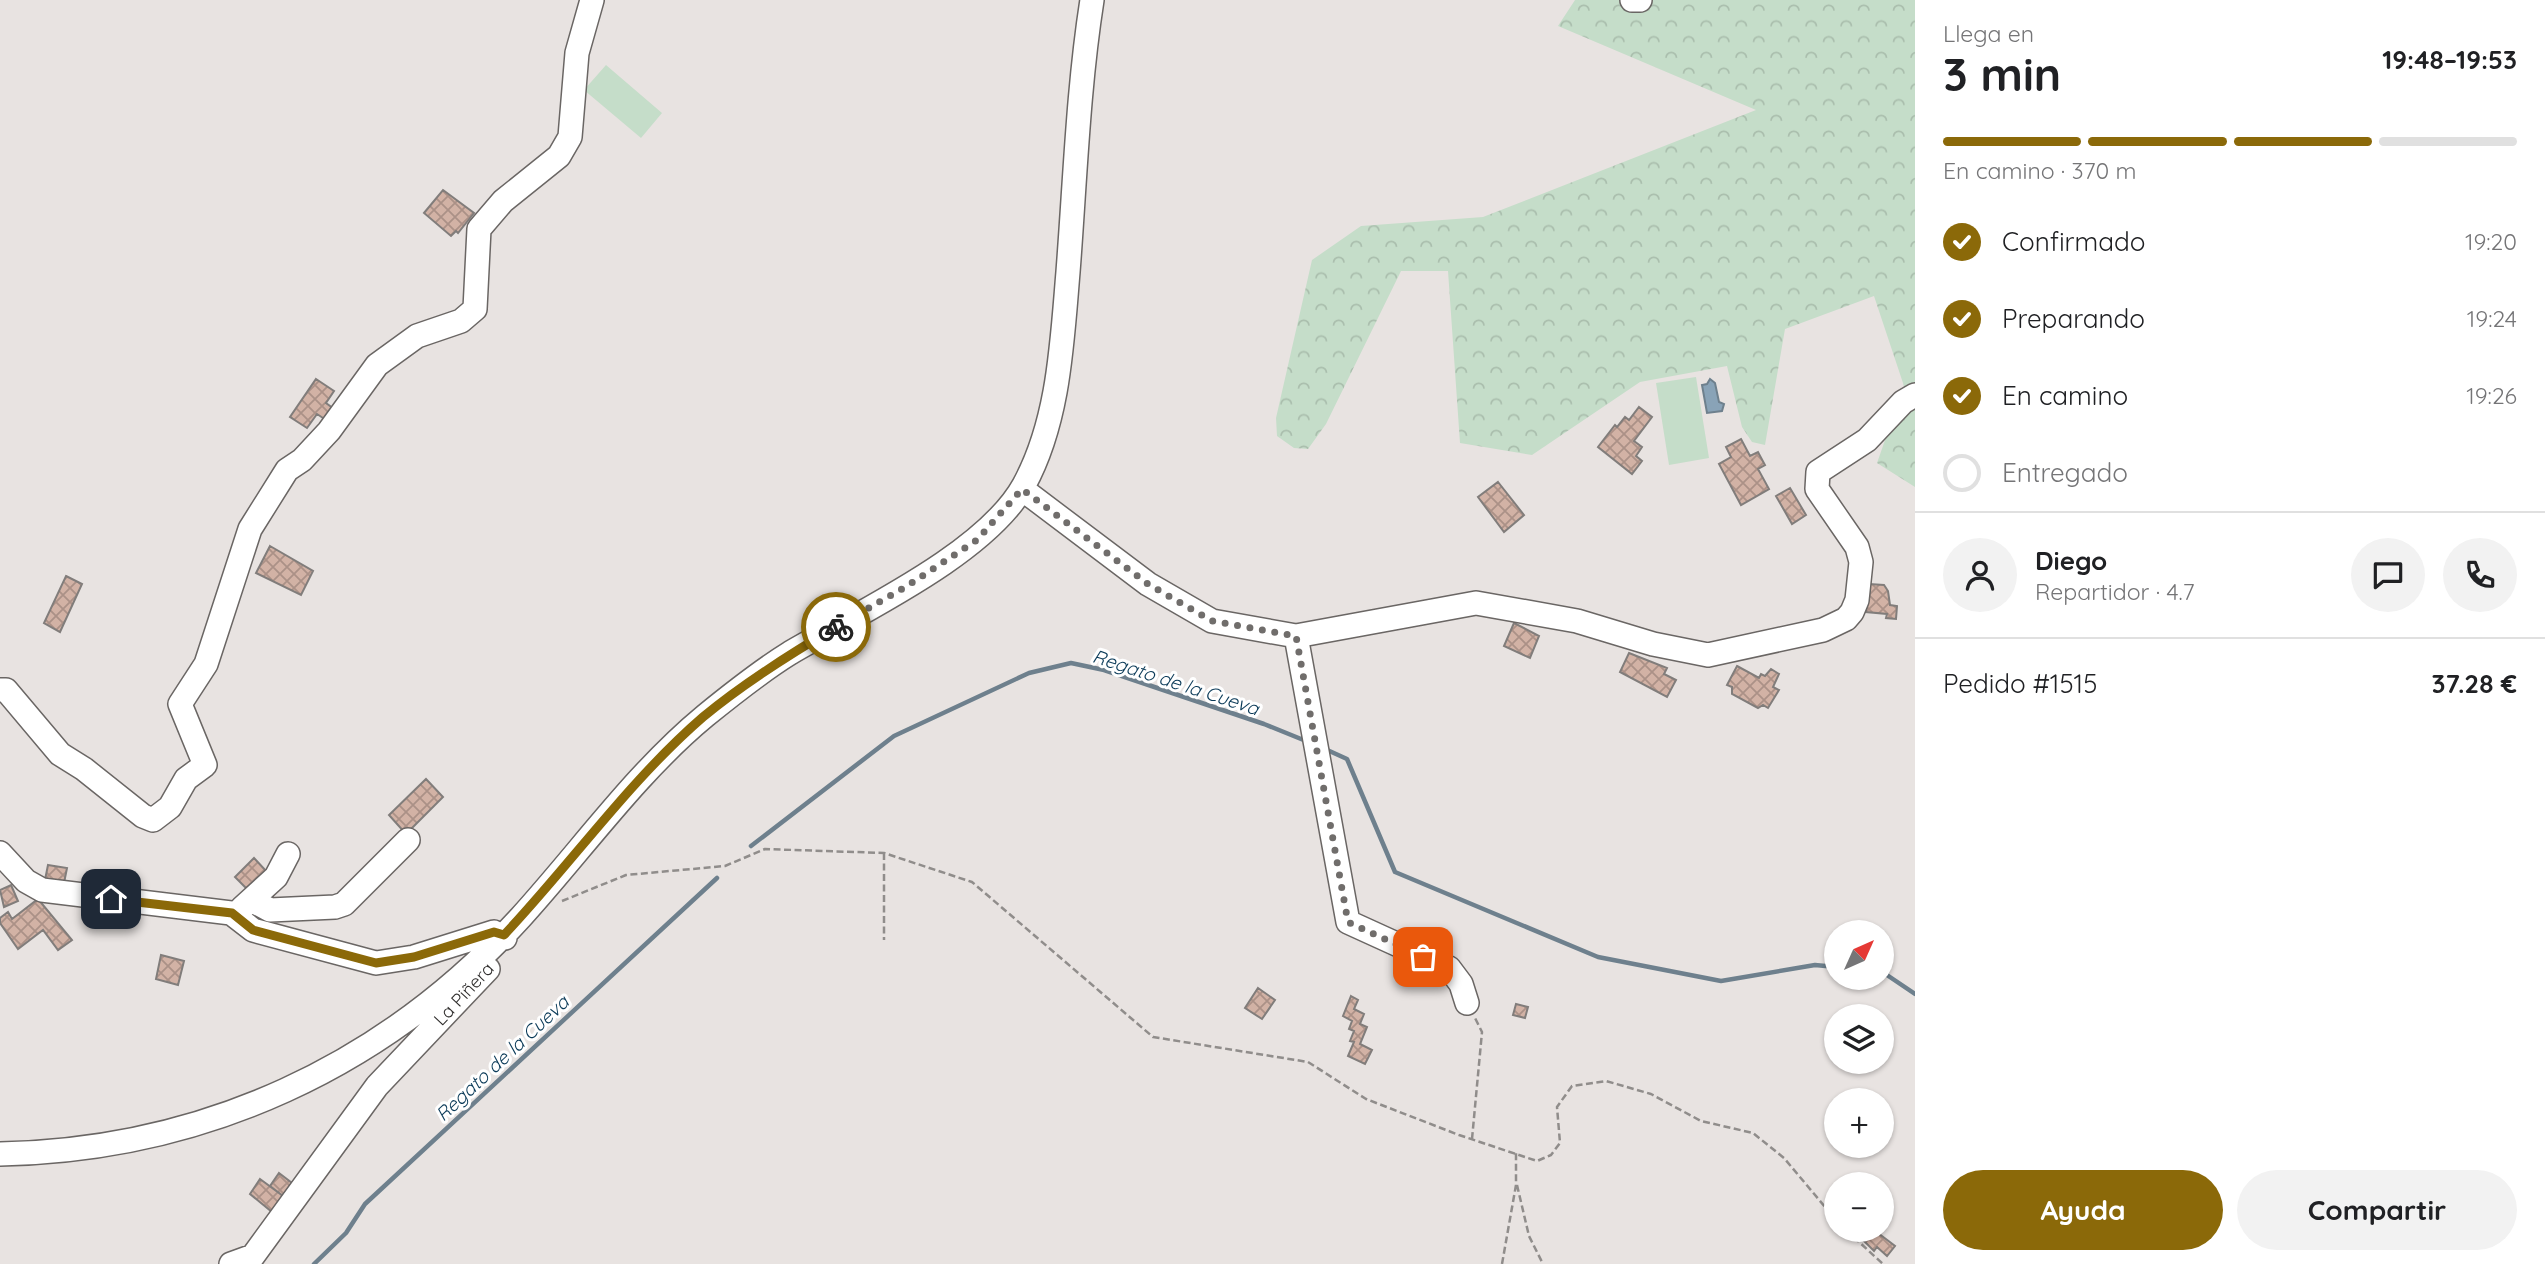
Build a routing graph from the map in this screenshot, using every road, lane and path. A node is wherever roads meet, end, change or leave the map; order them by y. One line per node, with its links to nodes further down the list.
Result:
1 (592, 0): 8 (street)
2 (1092, 0): 6 (street)
3 (1632, 0): 4 (street)
4 (1640, 0)
5 (1915, 395): 7 (street)
6 (1022, 489): 7 (street); 13 (street)
7 (1296, 636): 17 (street)
8 (0, 690)
9 (408, 840): 14 (street)
10 (0, 853): 14 (street, La Piñera)
11 (884, 853): 13 (path); 16 (path); 18 (path)
12 (288, 854): 14 (street)
13 (530, 906): 15 (street)
14 (243, 908): 15 (street, La Piñera)
15 (504, 935): 20 (street); 24 (street, La Piñera)
16 (884, 940)
17 (1467, 1003): 18 (path)
18 (1472, 1139): 19 (path)
19 (1516, 1153): 21 (path); 22 (path)
20 (0, 1154)
21 (1516, 1181): 25 (path); 26 (path)
22 (1824, 1206)
23 (1859, 1242): 27 (path)
24 (232, 1264)
25 (1502, 1264)
26 (1543, 1264)
27 (1883, 1264)

